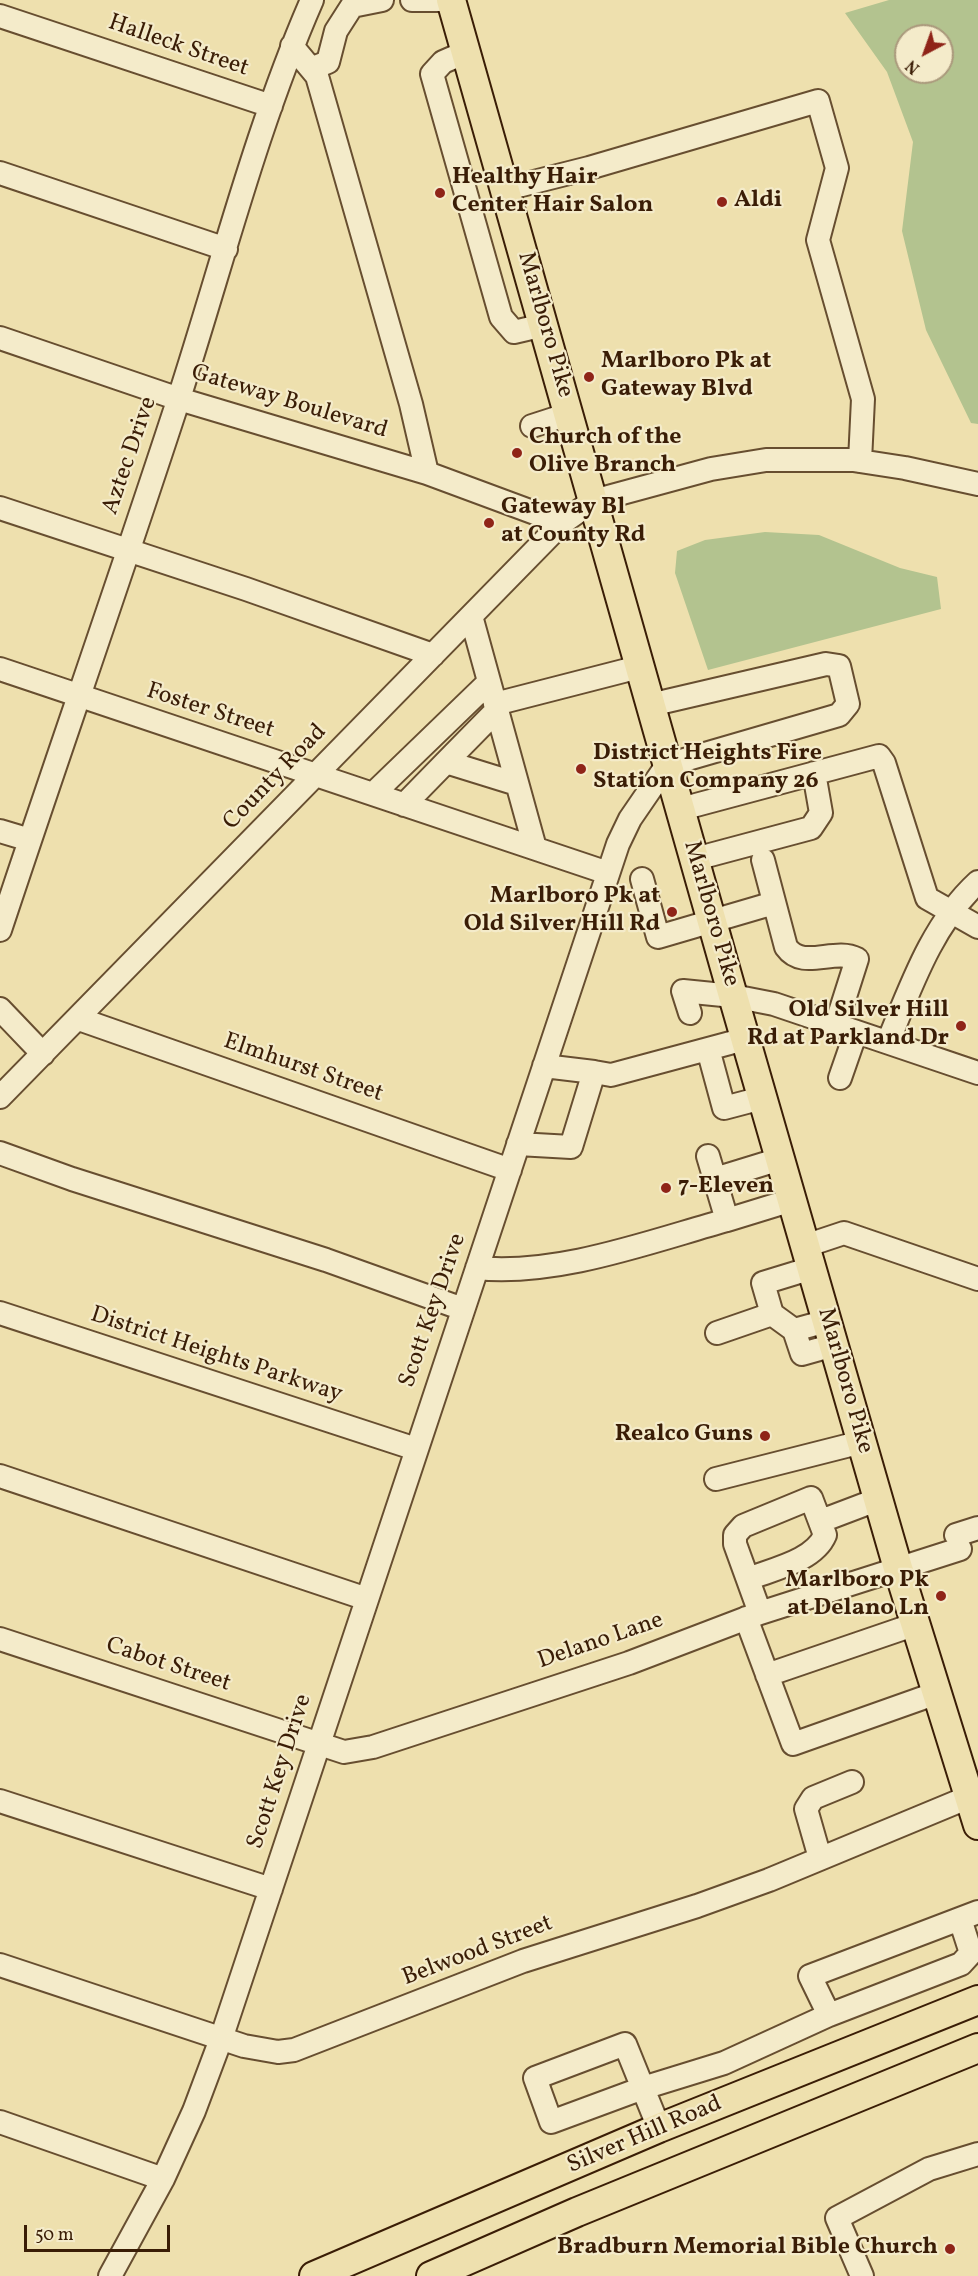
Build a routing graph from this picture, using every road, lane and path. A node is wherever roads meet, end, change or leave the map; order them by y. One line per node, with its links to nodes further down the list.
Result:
1 (312, 0): 7 (street, Aztec Drive)
2 (382, 0): 9 (street)
3 (412, 0): 4 (street)
4 (441, 0)
5 (451, 0): 8 (main road, Marlboro Pike)
6 (0, 16): 10 (street, Halleck Street)
7 (292, 46): 9 (street); 10 (street, Aztec Drive)
8 (466, 52): 12 (main road, Marlboro Pike); 13 (street)
9 (313, 68): 21 (street)
10 (271, 106): 14 (street, Aztec Drive)
11 (0, 173): 14 (street)
12 (503, 178): 13 (street); 15 (main road, Marlboro Pike); 20 (street)
13 (463, 181): 15 (street)
14 (226, 249): 17 (street, Aztec Drive)
15 (544, 326): 18 (main road, Marlboro Pike)
16 (0, 338): 17 (street, Gateway Boulevard)
17 (179, 399): 21 (street, Gateway Boulevard); 26 (street, Aztec Drive)
18 (569, 414): 19 (street); 23 (main road, Marlboro Pike)
19 (532, 426)
20 (860, 461): 22 (street); 23 (street)
21 (427, 473): 25 (street, Gateway Boulevard)
22 (978, 484)
23 (593, 501): 25 (street, County Road); 29 (main road, Marlboro Pike)
24 (0, 508): 26 (street)
25 (562, 523): 27 (street, County Road)
26 (127, 549): 28 (street); 32 (street, Aztec Drive)
27 (471, 616): 28 (street, County Road); 31 (street)
28 (433, 655): 38 (street, County Road)
29 (639, 667): 33 (main road, Marlboro Pike); 34 (street)
30 (0, 669): 32 (street, Foster Street)
31 (489, 681): 34 (street); 40 (street)
32 (77, 696): 38 (street, Foster Street); 44 (street, Aztec Drive)
33 (650, 705): 36 (main road, Marlboro Pike); 36 (street)
34 (496, 707): 35 (street); 39 (street)
35 (446, 762): 39 (street); 41 (street)
36 (667, 765): 42 (main road, Marlboro Pike); 48 (street, Scott Key Drive)
37 (814, 773): 42 (street); 46 (street); 52 (street)
38 (316, 776): 40 (street, Foster Street); 59 (street, County Road)
39 (517, 784): 45 (street)
40 (374, 794): 41 (street, Foster Street)
41 (404, 805): 45 (street, Foster Street)
42 (681, 809): 46 (main road, Marlboro Pike)
43 (0, 831): 44 (street)
44 (30, 840): 55 (street, Aztec Drive)
45 (535, 848): 48 (street, Foster Street)
46 (695, 859): 53 (main road, Marlboro Pike)
47 (763, 860): 51 (street)
48 (608, 873): 65 (street, Scott Key Drive)
49 (642, 879): 53 (street)
50 (978, 882): 52 (street)
51 (774, 903): 53 (street); 60 (street)
52 (950, 913): 54 (street); 62 (street)
53 (712, 922): 56 (main road, Marlboro Pike)
54 (978, 927)
55 (0, 930)
56 (733, 996): 58 (street); 60 (street); 61 (main road, Marlboro Pike)
57 (0, 1009): 64 (street)
58 (690, 1013)
59 (79, 1019): 64 (street, County Road); 75 (street, Elmhurst Street)
60 (846, 1028): 62 (street); 68 (street)
61 (745, 1039): 63 (street); 70 (main road, Marlboro Pike)
62 (888, 1042): 67 (street)
63 (708, 1049): 66 (street); 70 (street)
64 (43, 1054): 69 (street, County Road)
65 (544, 1066): 66 (street); 71 (street, Scott Key Drive)
66 (594, 1072): 71 (street)
67 (978, 1073)
68 (840, 1078)
69 (0, 1097)
70 (762, 1098): 74 (main road, Marlboro Pike)
71 (518, 1144): 75 (street, Scott Key Drive)
72 (0, 1153): 82 (street)
73 (708, 1156): 76 (street)
74 (780, 1159): 76 (street); 77 (main road, Marlboro Pike)
75 (510, 1170): 80 (street, Scott Key Drive)
76 (715, 1179): 78 (street)
77 (792, 1200): 78 (street); 79 (main road, Marlboro Pike)
78 (727, 1220): 80 (street)
79 (808, 1257): 81 (street); 84 (street); 86 (main road, Marlboro Pike)
80 (477, 1268): 82 (street, Scott Key Drive)
81 (978, 1279)
82 (463, 1309): 88 (street, Scott Key Drive)
83 (0, 1313): 88 (street, District Heights Parkway)
84 (772, 1314): 85 (street); 86 (street)
85 (717, 1333)
86 (831, 1333): 87 (main road, Marlboro Pike)
87 (862, 1443): 90 (street); 91 (main road, Marlboro Pike)
88 (416, 1449): 96 (street, Scott Key Drive)
89 (0, 1476): 96 (street)
90 (716, 1479)
91 (879, 1499): 92 (street); 94 (main road, Marlboro Pike)
92 (821, 1521): 95 (street); 95 (street)
93 (978, 1528): 94 (street, Delano Lane)
94 (898, 1568): 97 (street, Delano Lane); 98 (main road, Marlboro Pike)
95 (748, 1579): 97 (street)
96 (367, 1599): 102 (street, Scott Key Drive)
97 (753, 1616): 100 (street); 102 (street, Delano Lane)
98 (916, 1624): 100 (street); 101 (main road, Marlboro Pike)
99 (0, 1639): 102 (street, Cabot Street)
100 (767, 1675): 101 (street)
101 (937, 1693): 104 (main road, Marlboro Pike)
102 (319, 1744): 108 (street, Scott Key Drive)
103 (852, 1782): 107 (street)
104 (969, 1797): 106 (main road, Marlboro Pike); 107 (street, Belwood Street)
105 (0, 1801): 108 (street)
106 (978, 1825)
107 (820, 1858): 113 (street, Belwood Street)
108 (271, 1889): 113 (street, Scott Key Drive)
109 (969, 1915): 112 (street); 112 (street)
110 (0, 1965): 113 (street, Belwood Street)
111 (978, 2000): 117 (main road, Silver Hill Road)
112 (829, 2015): 115 (street)
113 (221, 2038): 119 (street, Scott Key Drive)
114 (978, 2048): 122 (main road, Silver Hill Road)
115 (643, 2088): 115 (street); 117 (street)
116 (0, 2122): 119 (street)
117 (659, 2128): 121 (main road, Silver Hill Road)
118 (978, 2154): 123 (street)
119 (164, 2179): 120 (street, Scott Key Drive)
120 (110, 2276)
121 (314, 2276)
122 (431, 2276)
123 (862, 2276)

